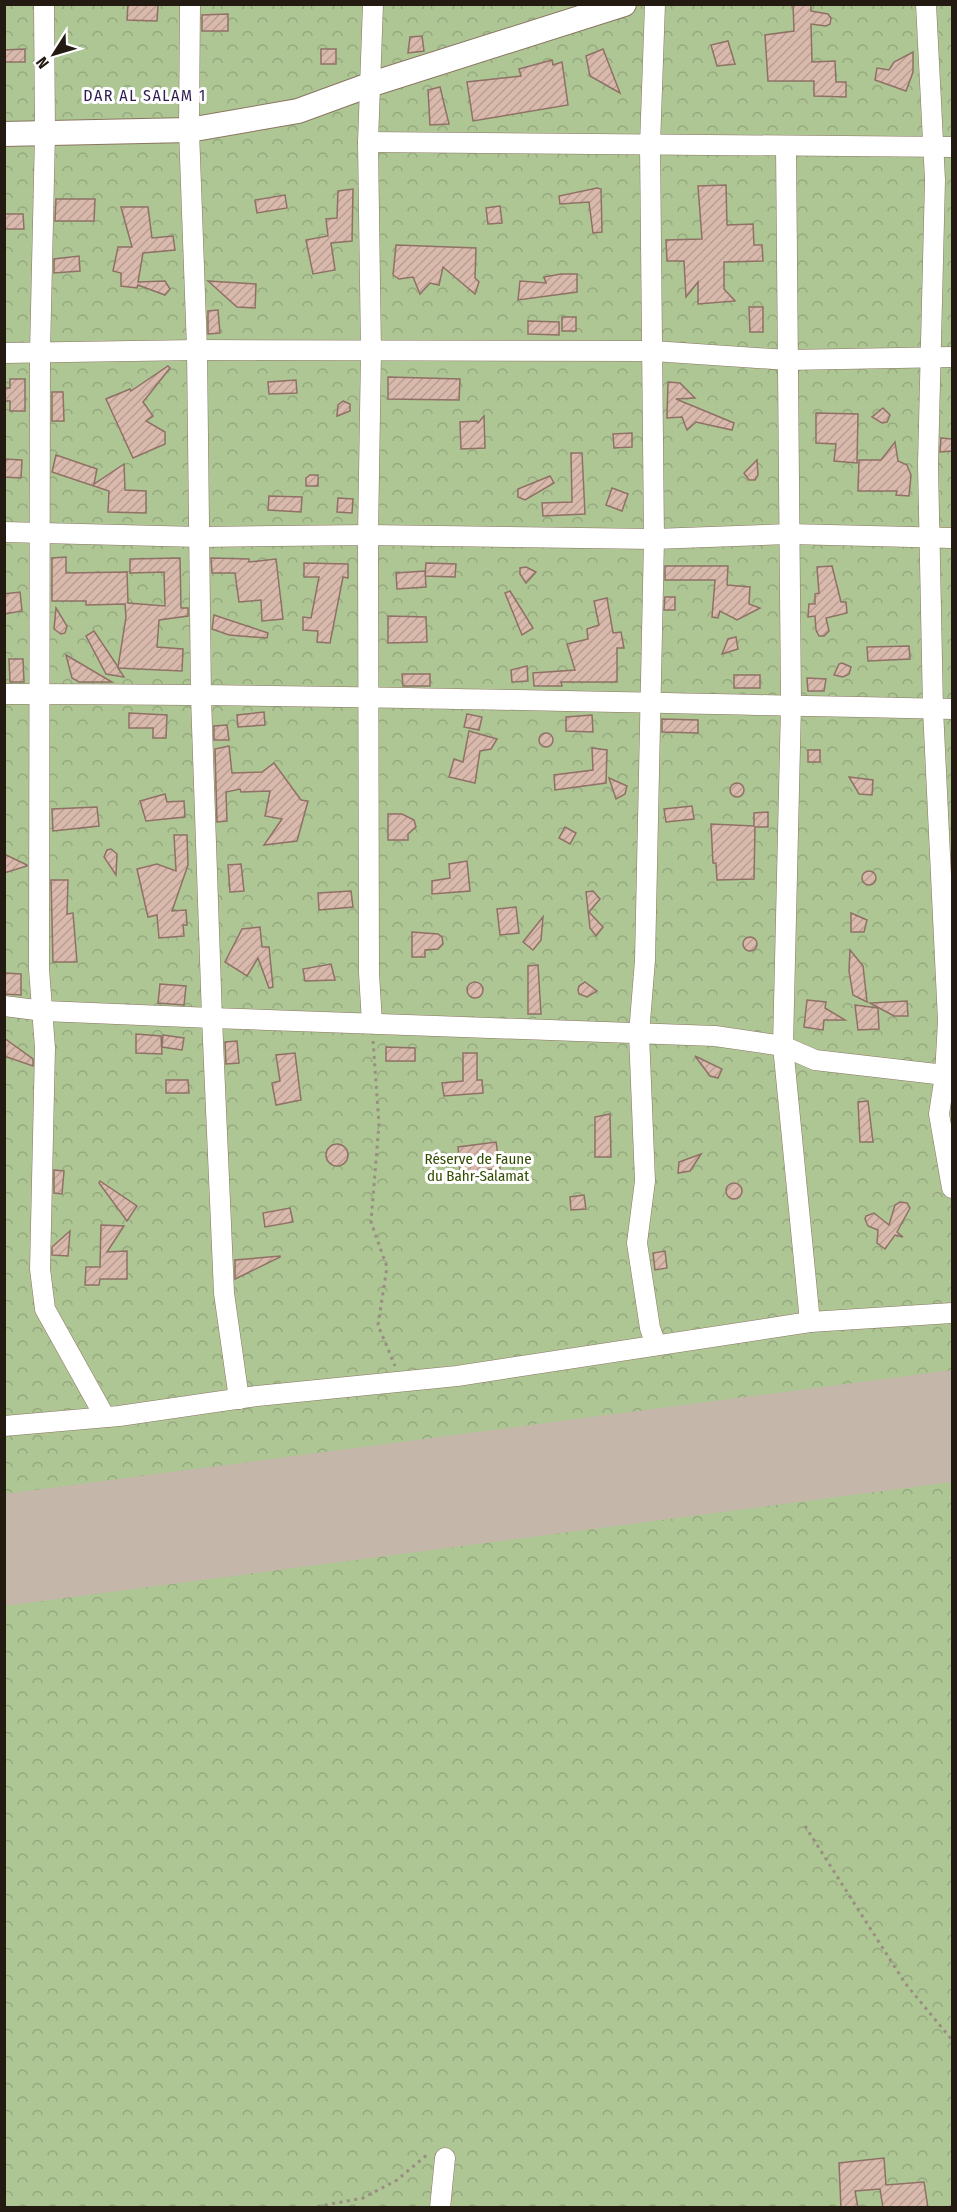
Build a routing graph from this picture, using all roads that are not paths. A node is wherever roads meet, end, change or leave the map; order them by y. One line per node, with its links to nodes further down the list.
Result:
1 (44, 4): 10 (street)
2 (190, 4): 8 (street)
3 (373, 4): 7 (street)
4 (624, 4): 7 (main road)
5 (655, 4): 12 (street)
6 (926, 4): 14 (street)
7 (372, 84): 8 (main road); 11 (street)
8 (189, 130): 10 (main road); 15 (street)
9 (4, 134): 10 (main road)
10 (45, 134): 19 (street)
11 (368, 142): 12 (street); 17 (street)
12 (650, 145): 13 (street); 16 (street)
13 (786, 146): 14 (street); 22 (street)
14 (943, 147): 20 (street)
15 (197, 350): 17 (street); 19 (street); 27 (street)
16 (653, 351): 17 (street); 22 (street); 30 (street)
17 (371, 352): 26 (street)
18 (4, 353): 19 (street)
19 (40, 353): 24 (street)
20 (930, 356): 21 (street); 22 (street); 28 (street)
21 (952, 357)
22 (788, 360): 25 (street)
23 (4, 532): 24 (street)
24 (39, 534): 27 (street); 32 (street)
25 (789, 534): 28 (street); 30 (street); 36 (street)
26 (368, 535): 27 (street); 30 (street); 33 (street)
27 (199, 537): 34 (street)
28 (930, 538): 29 (street); 37 (street)
29 (952, 538)
30 (654, 539): 35 (street)
31 (4, 694): 32 (street)
32 (39, 694): 34 (street); 39 (street)
33 (370, 695): 34 (street); 35 (street); 41 (street)
34 (201, 697): 40 (street)
35 (650, 704): 36 (street); 42 (street)
36 (791, 705): 37 (street); 43 (street)
37 (943, 709): 44 (street)
38 (4, 1006): 39 (street)
39 (44, 1011): 40 (street); 50 (street)
40 (212, 1018): 41 (street); 49 (street)
41 (372, 1023): 42 (street)
42 (639, 1034): 43 (street); 48 (street)
43 (783, 1046): 44 (street); 47 (street)
44 (949, 1075): 45 (street)
45 (952, 1188)
46 (952, 1313): 47 (street)
47 (810, 1322): 48 (street)
48 (656, 1345): 49 (street)
49 (239, 1399): 50 (street)
50 (105, 1417): 51 (street)
51 (4, 1426)
52 (440, 2154): 53 (street)
53 (440, 2208)

